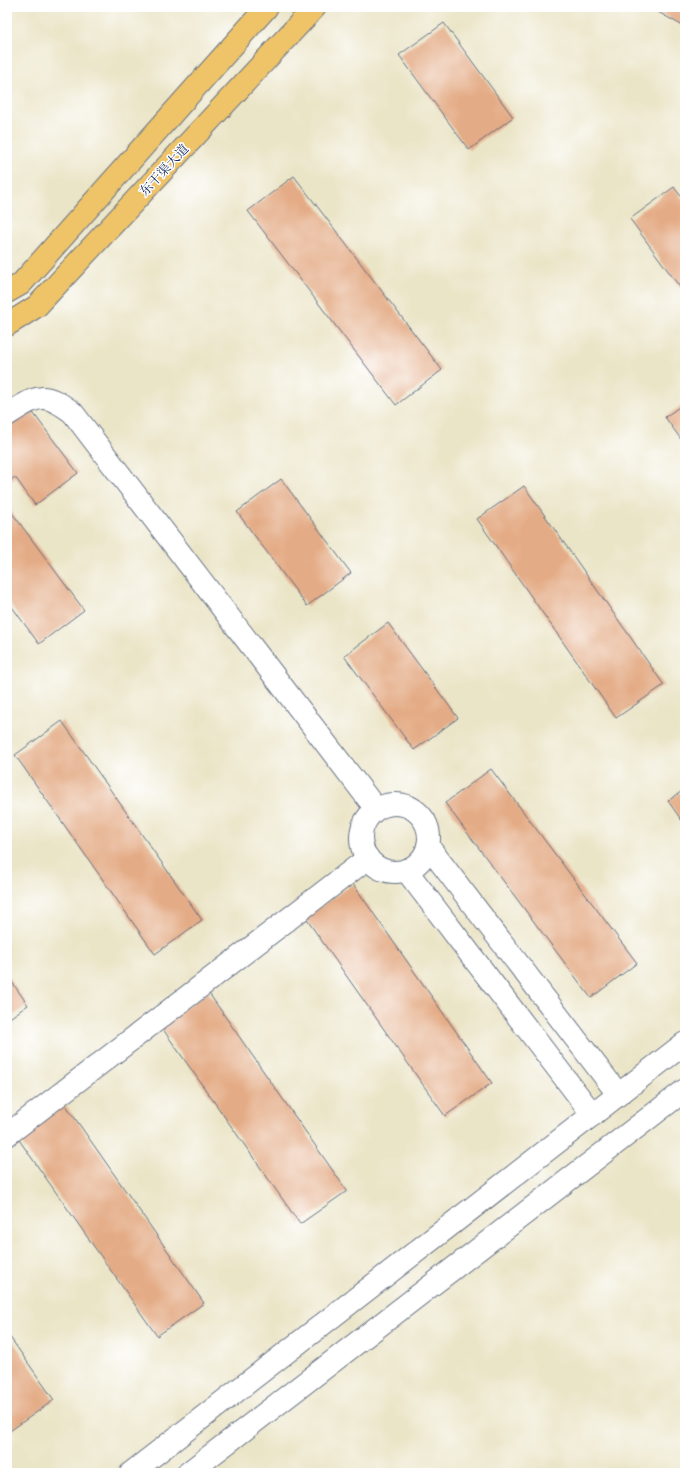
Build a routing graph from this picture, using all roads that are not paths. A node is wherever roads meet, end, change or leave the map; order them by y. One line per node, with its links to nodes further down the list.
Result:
1 (267, 7): 3 (main road)
2 (315, 7): 4 (main road, 东干渠大道)
3 (7, 292)
4 (7, 325)
5 (7, 415): 6 (street)
6 (376, 810): 7 (street); 8 (street)
7 (428, 846): 9 (street); 12 (street)
8 (368, 858): 9 (street); 14 (street)
9 (406, 870): 13 (street)
10 (685, 1043): 12 (street)
11 (685, 1090): 16 (street)
12 (618, 1094): 13 (street)
13 (593, 1114): 15 (street)
14 (7, 1135)
15 (131, 1473)
16 (188, 1473)

